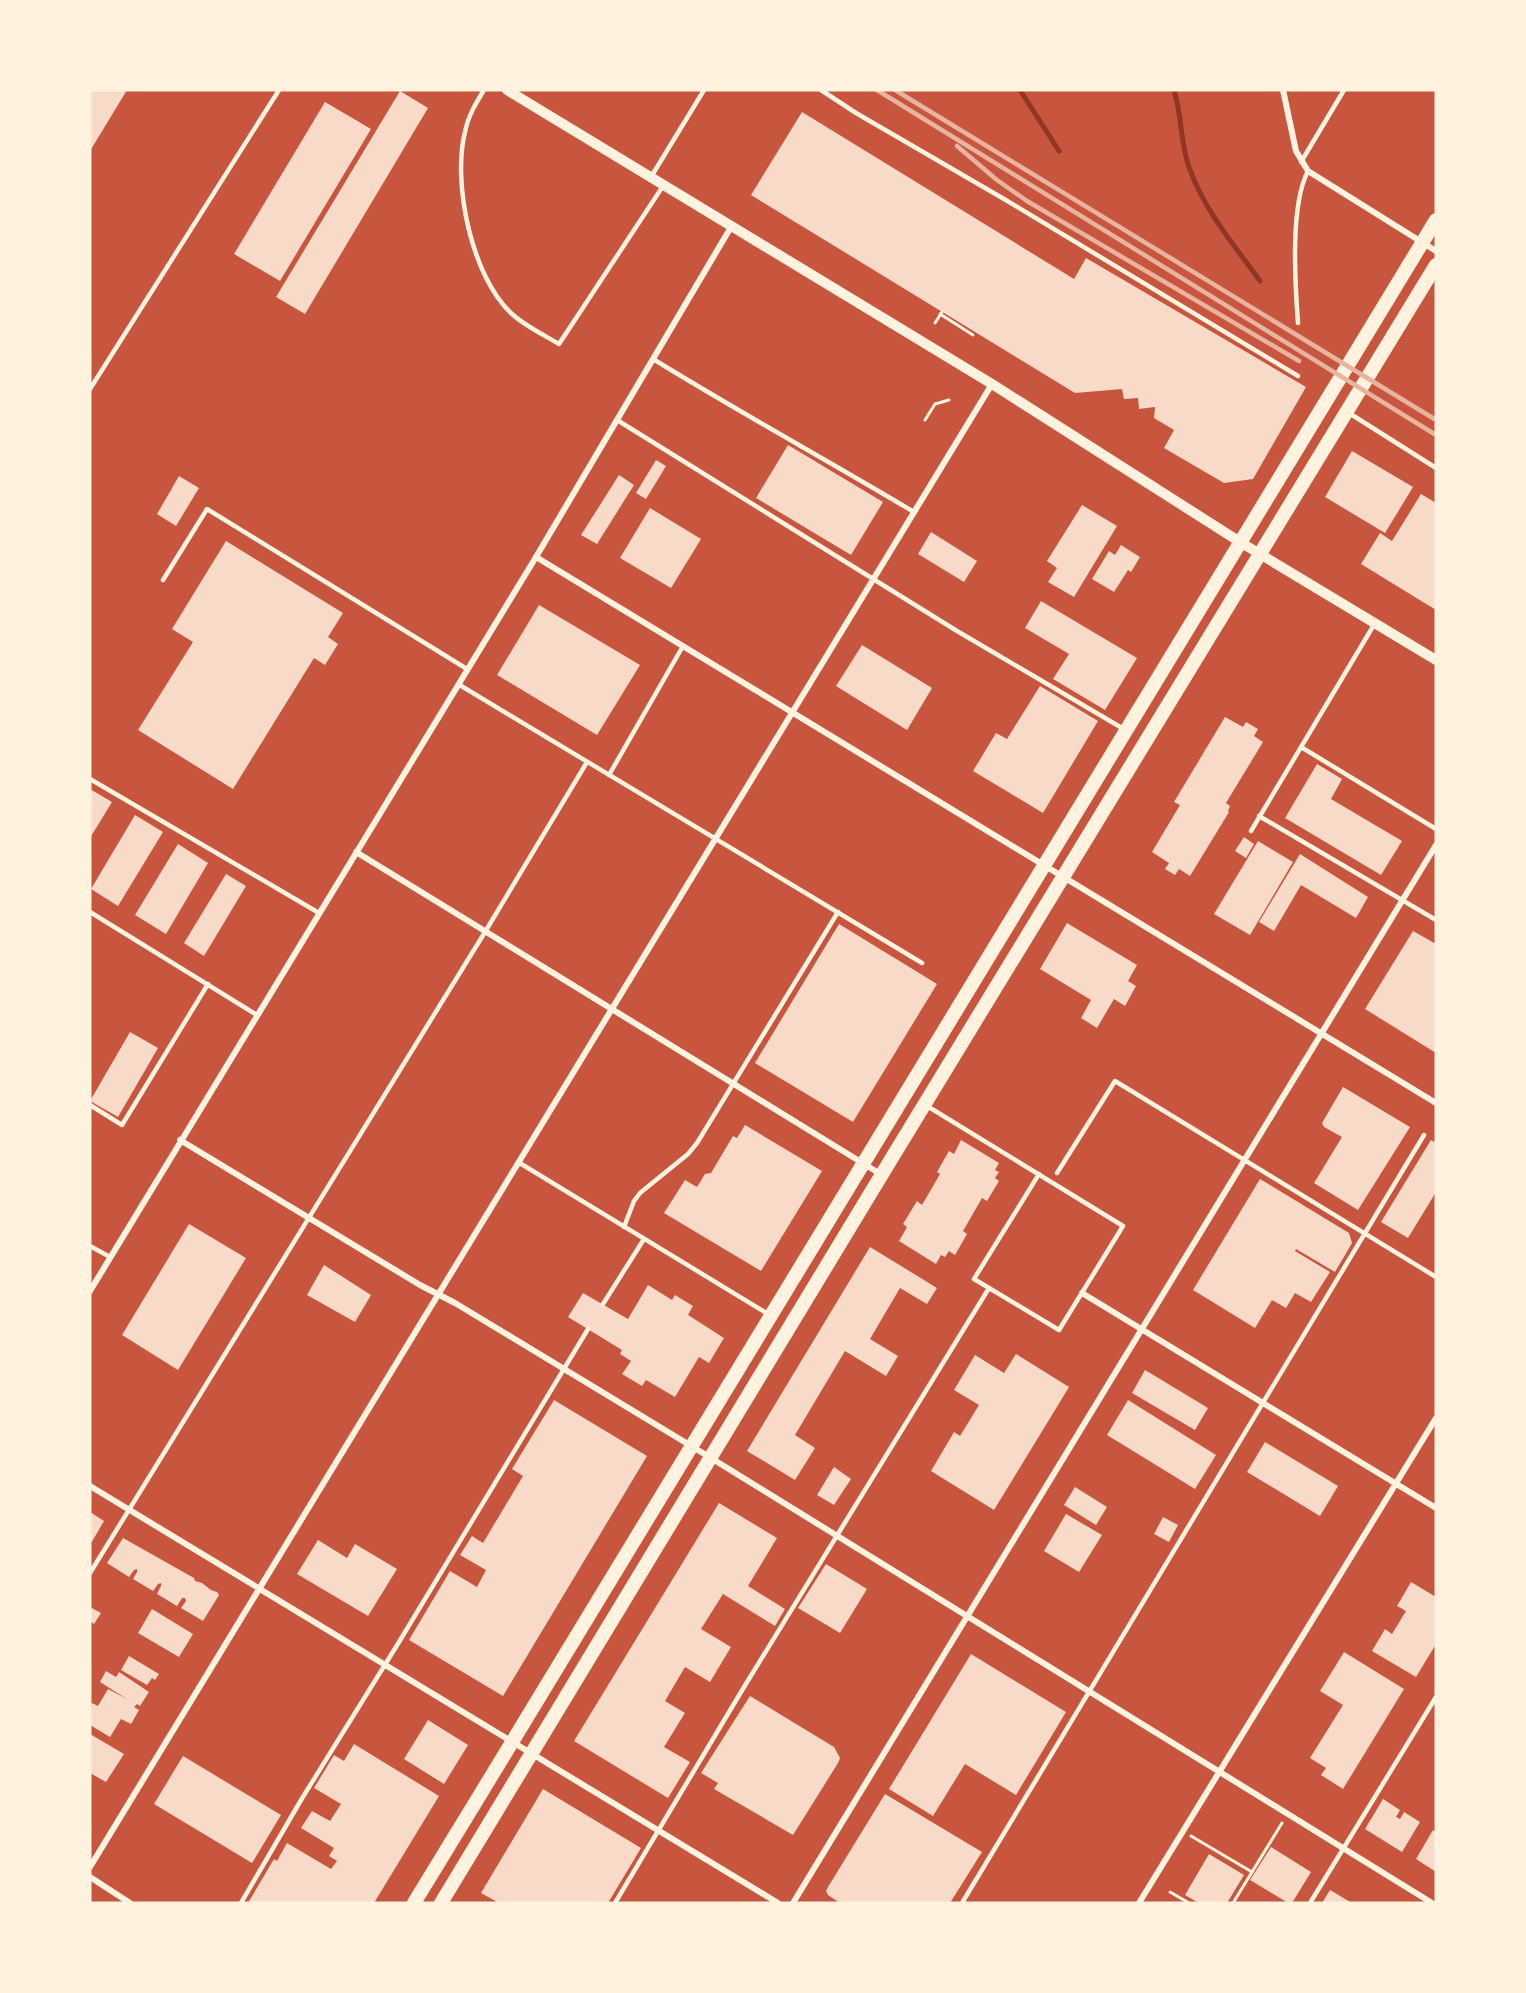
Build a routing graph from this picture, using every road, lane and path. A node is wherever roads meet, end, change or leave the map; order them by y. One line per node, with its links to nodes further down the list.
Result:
1 (279, 90): 23 (lane)
2 (484, 90): 11 (lane)
3 (507, 90): 10 (street)
4 (704, 90): 10 (lane)
5 (821, 90): 21 (lane)
6 (1283, 90): 8 (street)
7 (1344, 90): 8 (lane)
8 (1301, 162): 9 (street)
9 (1308, 171): 14 (street); 18 (lane)
10 (650, 178): 11 (street)
11 (663, 186): 13 (street)
12 (1436, 220): 14 (main road)
13 (731, 227): 20 (street); 22 (street)
14 (1423, 242): 15 (street); 30 (main road)
15 (1436, 250)
16 (1436, 265): 25 (main road)
17 (935, 322): 19 (path)
18 (1298, 323)
19 (973, 334)
20 (653, 359): 26 (street); 29 (lane)
21 (1298, 376)
22 (992, 384): 29 (street); 30 (street)
23 (90, 389)
24 (949, 400): 27 (path)
25 (1347, 412): 28 (lane); 31 (main road)
26 (617, 420): 32 (street); 33 (lane)
27 (925, 420)
28 (1436, 468)
29 (914, 512): 33 (street)
30 (1240, 542): 31 (street); 41 (main road)
31 (1259, 553): 35 (street); 53 (main road)
32 (536, 557): 36 (street); 38 (street)
33 (873, 579): 40 (street); 41 (lane)
34 (163, 580): 38 (lane)
35 (1375, 623): 37 (street); 42 (lane)
36 (683, 646): 40 (street); 44 (lane)
37 (1436, 660)
38 (468, 669): 39 (street)
39 (458, 684): 43 (lane); 51 (street)
40 (792, 712): 49 (street); 52 (street)
41 (1125, 730): 52 (main road)
42 (1301, 747): 46 (lane); 47 (lane)
43 (587, 762): 44 (lane); 59 (lane)
44 (609, 775): 49 (lane)
45 (90, 779): 57 (lane)
46 (1259, 816): 48 (lane); 54 (lane)
47 (1436, 829)
48 (1251, 831)
49 (715, 838): 56 (lane); 62 (street)
50 (1436, 844): 54 (street)
51 (356, 852): 57 (street); 59 (street)
52 (1044, 865): 53 (street); 73 (main road)
53 (1064, 877): 64 (street); 68 (main road)
54 (1402, 900): 58 (lane); 64 (street)
55 (90, 912): 61 (lane)
56 (838, 912): 60 (lane); 65 (lane)
57 (319, 913): 63 (street)
58 (1436, 920)
59 (485, 932): 62 (street); 77 (lane)
60 (922, 963)
61 (208, 984): 63 (lane); 67 (lane)
62 (611, 1009): 65 (street); 72 (street)
63 (257, 1015): 70 (street)
64 (1322, 1033): 66 (street); 71 (street)
65 (734, 1084): 73 (street); 78 (lane)
66 (1436, 1102)
67 (90, 1105)
68 (924, 1105): 75 (lane); 76 (main road)
69 (1424, 1135): 79 (lane)
70 (180, 1140): 77 (street); 82 (street)
71 (1244, 1160): 74 (lane); 79 (lane); 91 (street)
72 (518, 1162): 78 (lane); 87 (street)
73 (863, 1163): 76 (street); 89 (main road)
74 (1057, 1173)
75 (1039, 1174): 84 (lane); 86 (lane)
76 (882, 1175): 96 (main road)
77 (310, 1217): 87 (street); 100 (lane)
78 (624, 1227): 80 (lane)
79 (1365, 1234): 83 (lane); 93 (lane)
80 (644, 1239): 88 (lane); 89 (lane)
81 (90, 1246): 82 (lane)
82 (110, 1257): 85 (street)
83 (1436, 1278)
84 (989, 1288): 86 (lane); 101 (lane)
85 (90, 1290)
86 (1082, 1293): 91 (street)
87 (437, 1295): 92 (street); 103 (street)
88 (603, 1304)
89 (771, 1315): 95 (main road)
90 (588, 1329): 92 (lane)
91 (1142, 1329): 93 (street); 104 (street)
92 (563, 1369): 95 (street); 105 (lane)
93 (1263, 1403): 97 (street); 106 (lane)
94 (1436, 1418): 97 (street)
95 (692, 1446): 96 (street); 108 (main road)
96 (711, 1458): 101 (street); 109 (main road)
97 (1395, 1483): 99 (street); 110 (street)
98 (90, 1486): 100 (street)
99 (1436, 1508)
100 (128, 1509): 102 (lane); 103 (street)
101 (837, 1536): 104 (street); 113 (lane)
102 (90, 1573)
103 (259, 1588): 105 (street); 115 (street)
104 (967, 1617): 106 (street); 126 (street)
105 (385, 1665): 108 (street); 121 (lane)
106 (1090, 1693): 110 (street); 127 (lane)
107 (1436, 1697): 114 (lane)
108 (512, 1742): 109 (street); 122 (main road)
109 (532, 1754): 113 (street); 123 (main road)
110 (1218, 1772): 111 (street); 112 (street)
111 (1288, 1814): 114 (street); 116 (path)
112 (1183, 1830): 116 (path); 128 (street)
113 (659, 1831): 124 (lane); 125 (street)
114 (1344, 1848): 132 (lane); 133 (street)
115 (90, 1867)
116 (1252, 1872): 131 (path)
117 (90, 1877): 120 (street)
118 (1170, 1892): 119 (path)
119 (1181, 1898): 129 (path); 130 (path)
120 (130, 1903)
121 (241, 1903)
122 (414, 1903)
123 (441, 1903)
124 (615, 1903)
125 (778, 1903)
126 (793, 1903)
127 (962, 1903)
128 (1139, 1903)
129 (1178, 1903)
130 (1189, 1903)
131 (1233, 1903)
132 (1310, 1903)
133 (1432, 1903)

